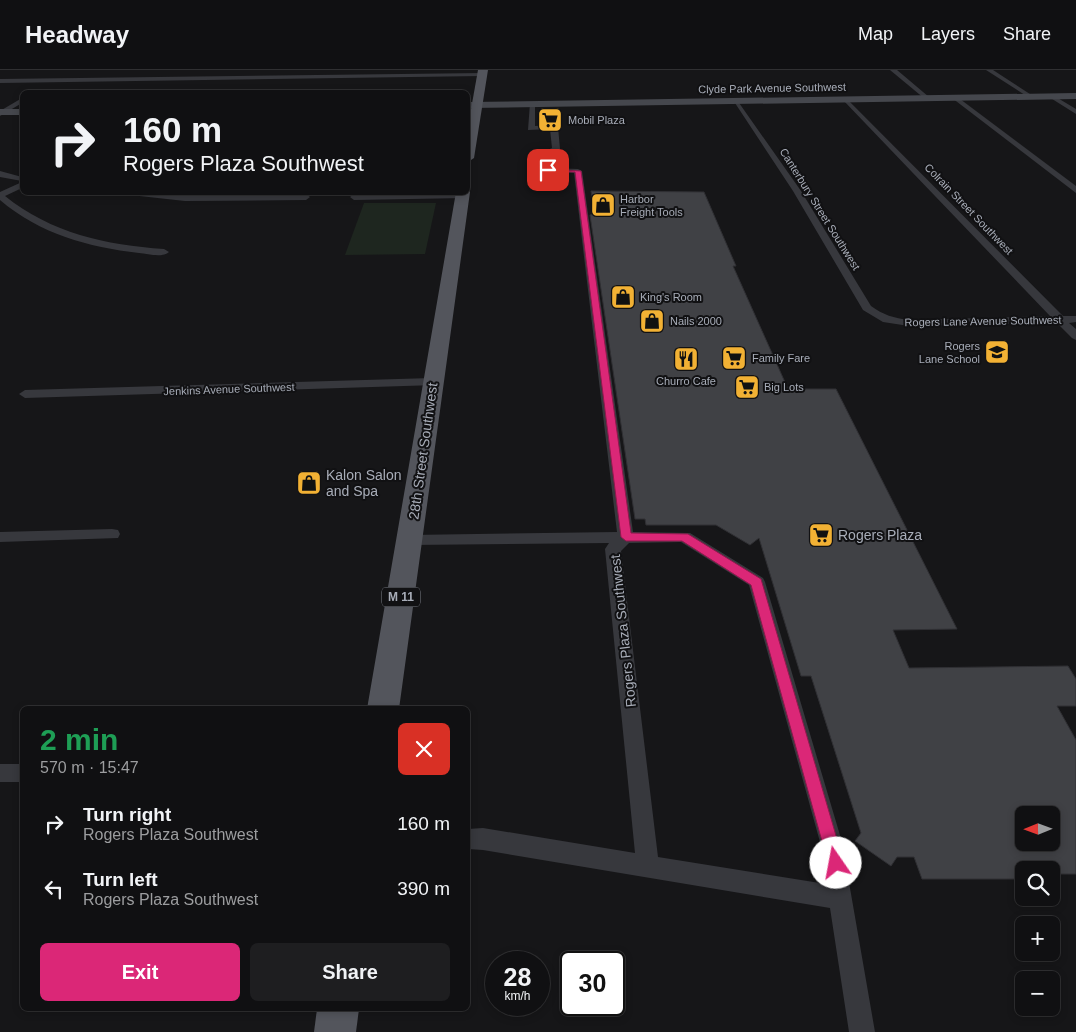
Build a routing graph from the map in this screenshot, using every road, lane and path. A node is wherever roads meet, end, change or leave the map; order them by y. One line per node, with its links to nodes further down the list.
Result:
1 (71, 70): 5 (street)
2 (894, 70): 12 (street)
3 (989, 70): 8 (street)
4 (482, 72): 5 (street); 17 (main road)
5 (55, 80): 6 (street); 7 (street)
6 (0, 81)
7 (41, 88)
8 (1030, 96): 9 (main road, Clyde Park Avenue Southwest); 11 (main road, Clyde Park Avenue Southwest)
9 (1051, 96): 10 (main road, Clyde Park Avenue Southwest); 19 (street)
10 (1076, 96)
11 (954, 97): 12 (main road, Clyde Park Avenue Southwest); 25 (street)
12 (927, 98): 13 (main road, Clyde Park Avenue Southwest)
13 (845, 99): 15 (main road, Clyde Park Avenue Southwest); 33 (street, Colrain Street Southwest)
14 (20, 101): 20 (street)
15 (735, 101): 16 (main road, Clyde Park Avenue Southwest); 35 (street, Canterbury Street Southwest)
16 (532, 104): 17 (main road, Clyde Park Avenue Southwest); 41 (street, Rogers Plaza Southwest)
17 (472, 105): 21 (main road)
18 (20, 112): 20 (main road)
19 (1076, 112)
20 (1, 113)
21 (470, 130)
22 (0, 174): 23 (street)
23 (20, 179)
24 (20, 186): 26 (street)
25 (1076, 190)
26 (0, 195): 32 (street)
27 (146, 195): 30 (street)
28 (426, 195): 31 (street)
29 (462, 195): 37 (main road, 28th Street Southwest / M 11)
30 (306, 197)
31 (354, 197)
32 (164, 252)
33 (1060, 319): 34 (street, Rogers Lane Avenue Southwest); 35 (street, Rogers Lane Avenue Southwest); 36 (street, Colrain Street Southwest)
34 (1076, 319)
35 (891, 322)
36 (1076, 336)
37 (432, 382): 38 (street, Jenkins Avenue Southwest); 42 (main road, 28th Street Southwest / M 11)
38 (25, 394)
39 (112, 534): 40 (street)
40 (0, 537)
41 (626, 537): 42 (street); 47 (street, Rogers Plaza Southwest); 48 (street)
42 (410, 540): 43 (main road, 28th Street Southwest / M 11)
43 (383, 706)
44 (20, 772): 45 (street)
45 (0, 773)
46 (470, 839): 47 (street)
47 (648, 866): 48 (street)
48 (840, 898): 51 (street)
49 (338, 1011): 50 (main road)
50 (335, 1032)
51 (862, 1032)

